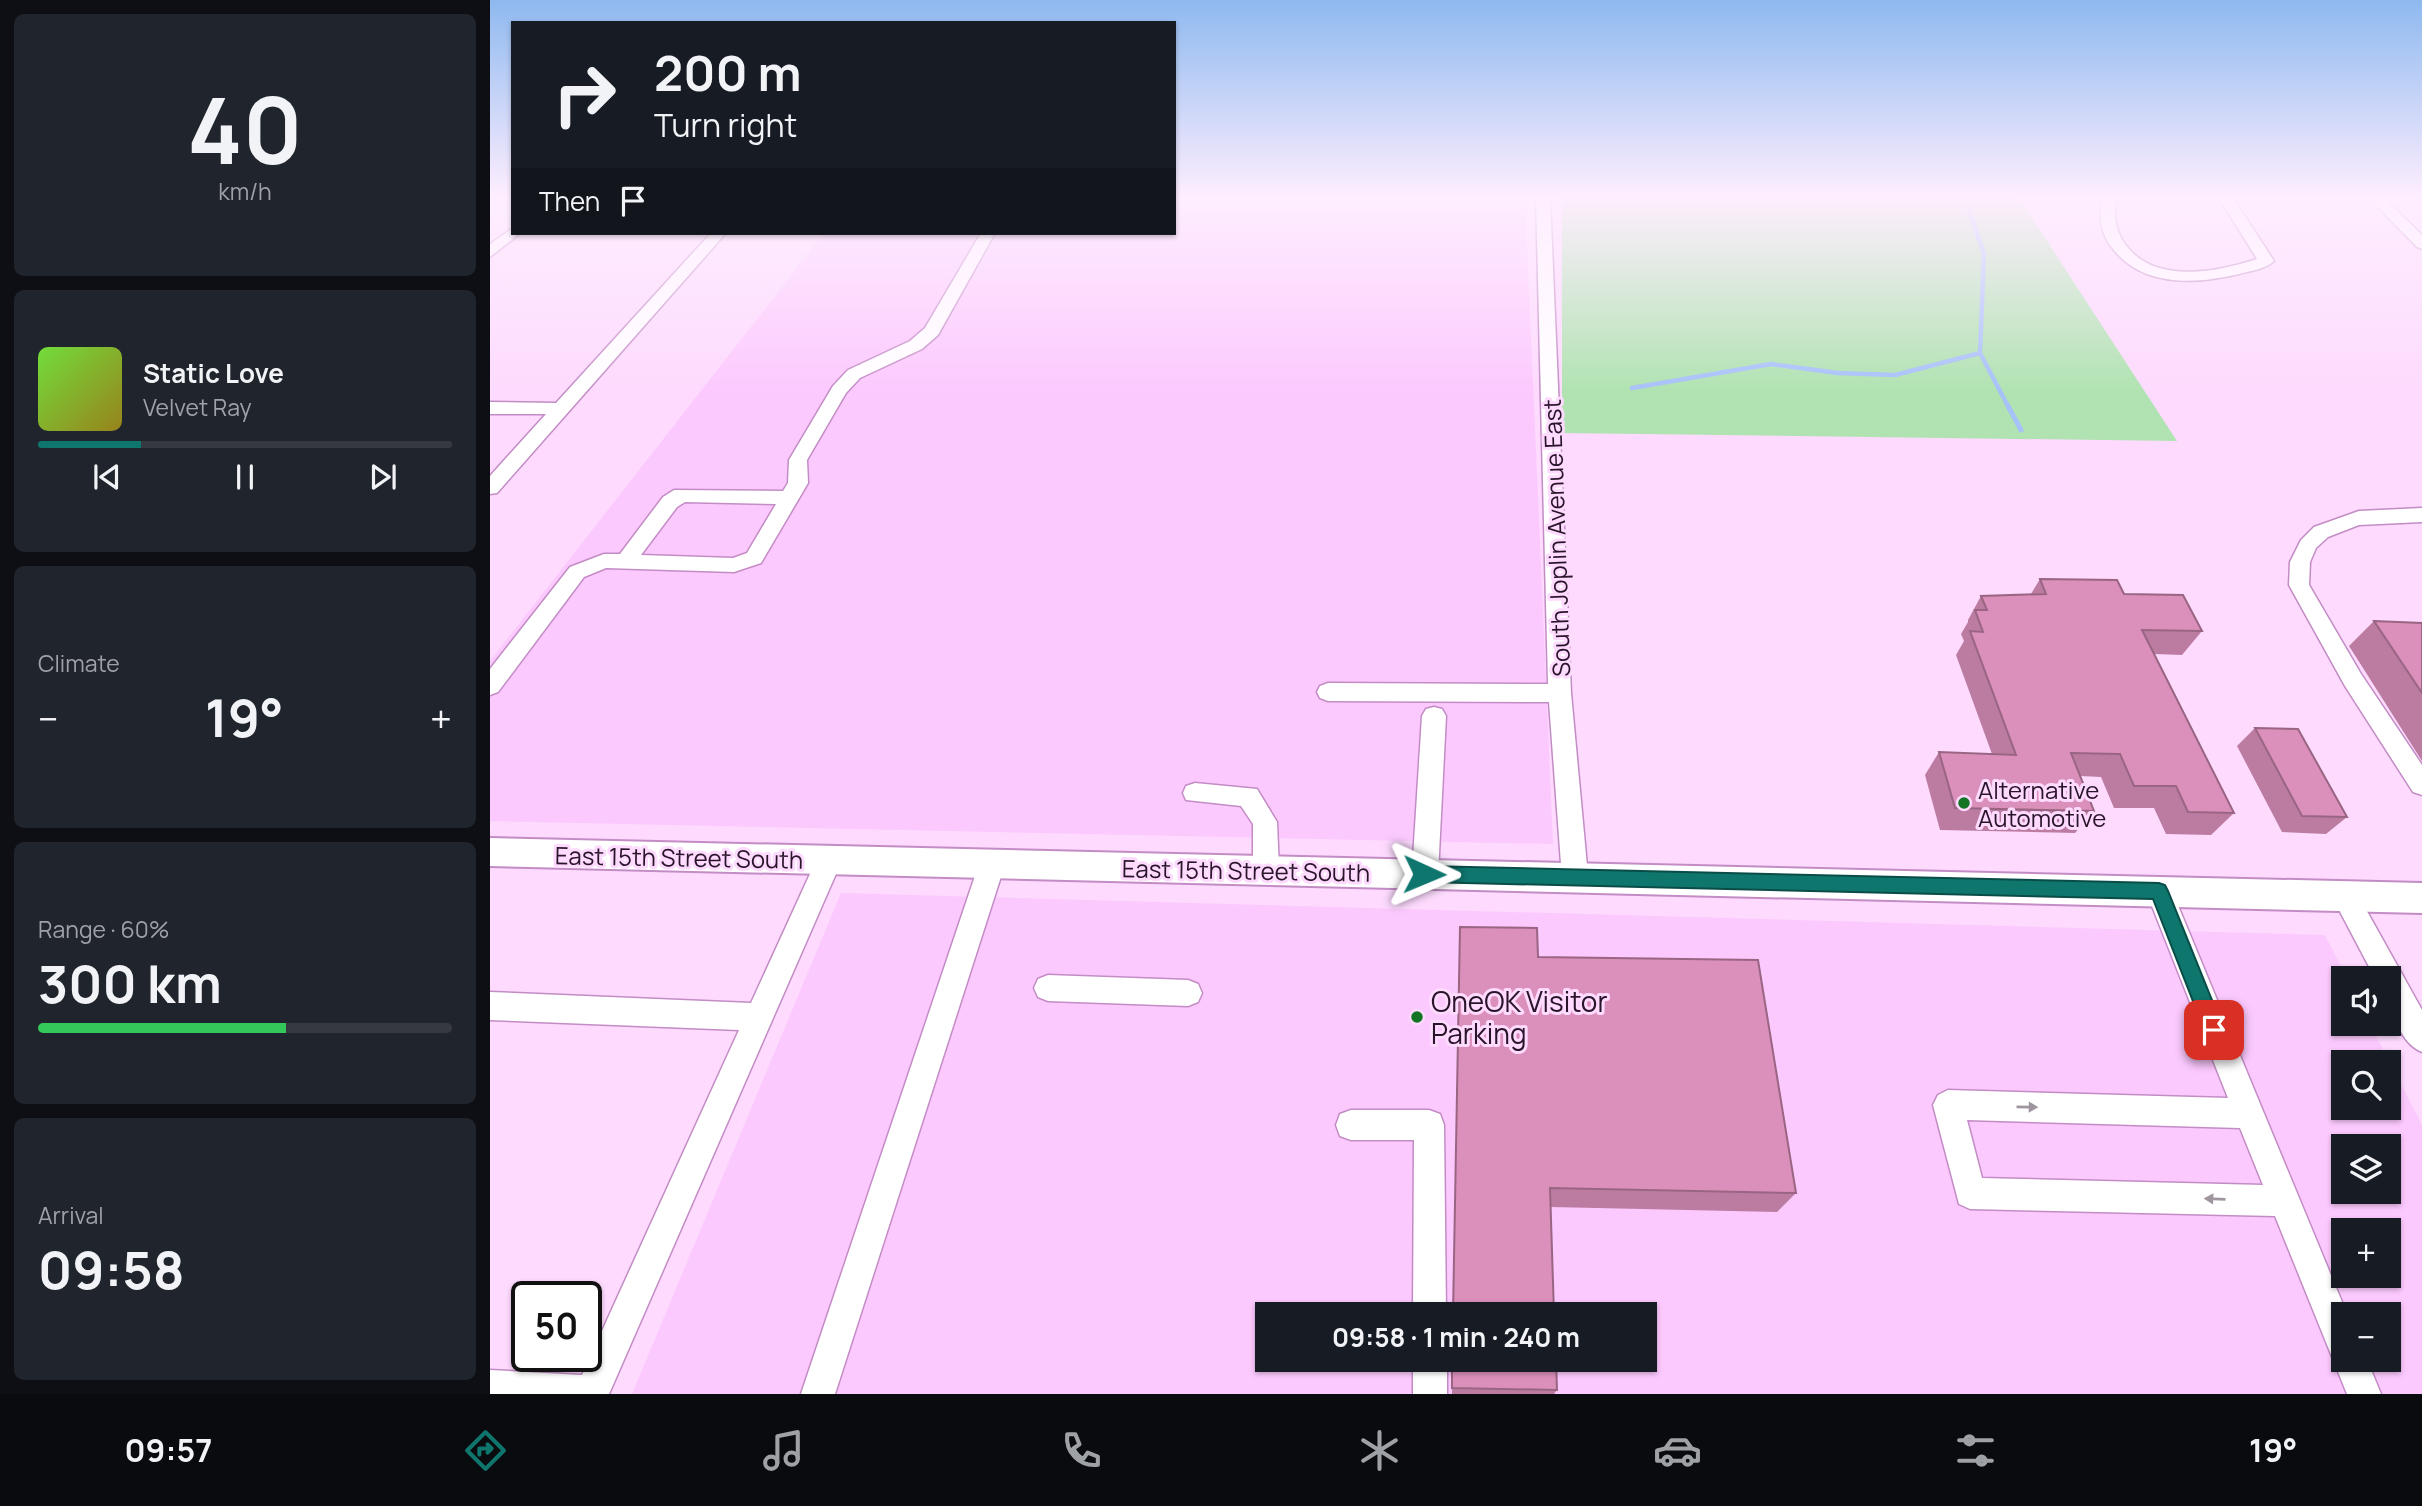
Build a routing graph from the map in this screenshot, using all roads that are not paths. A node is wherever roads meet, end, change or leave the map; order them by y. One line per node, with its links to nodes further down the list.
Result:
1 (692, 263): 7 (street)
2 (971, 263): 9 (lane)
3 (1545, 263): 14 (street, South Joplin Avenue East)
4 (2132, 263): 5 (street)
5 (2257, 263)
6 (490, 408): 7 (street)
7 (560, 409): 8 (street)
8 (490, 488)
9 (789, 498): 11 (lane); 11 (lane)
10 (2422, 514): 16 (street)
11 (626, 561): 12 (lane)
12 (490, 686)
13 (1328, 692): 14 (street)
14 (1560, 693): 23 (street, South Joplin Avenue East)
15 (1434, 716): 22 (street)
16 (2422, 785)
17 (1195, 793): 21 (street)
18 (490, 852): 19 (main road, East 15th Street South)
19 (829, 860): 20 (main road, East 15th Street South); 30 (street)
20 (992, 864): 21 (main road, East 15th Street South); 41 (street)
21 (1266, 870): 22 (main road, East 15th Street South)
22 (1424, 874): 23 (main road, East 15th Street South)
23 (1575, 877): 24 (main road, East 15th Street South)
24 (2159, 891): 25 (main road, East 15th Street South); 32 (street)
25 (2345, 896): 26 (main road, East 15th Street South); 31 (street)
26 (2422, 898)
27 (1048, 988): 28 (street)
28 (1188, 993)
29 (490, 1006): 30 (street)
30 (758, 1017): 40 (street)
31 (2422, 1038)
32 (2248, 1113): 34 (street); 34 (street, one-way to 32)
33 (1351, 1125): 35 (street)
34 (2284, 1201): 36 (street)
35 (1430, 1302)
36 (2331, 1316)
37 (1430, 1372): 42 (street)
38 (2355, 1372): 43 (street)
39 (490, 1387): 40 (street)
40 (591, 1394)
41 (818, 1394)
42 (1430, 1394)
43 (2364, 1394)

